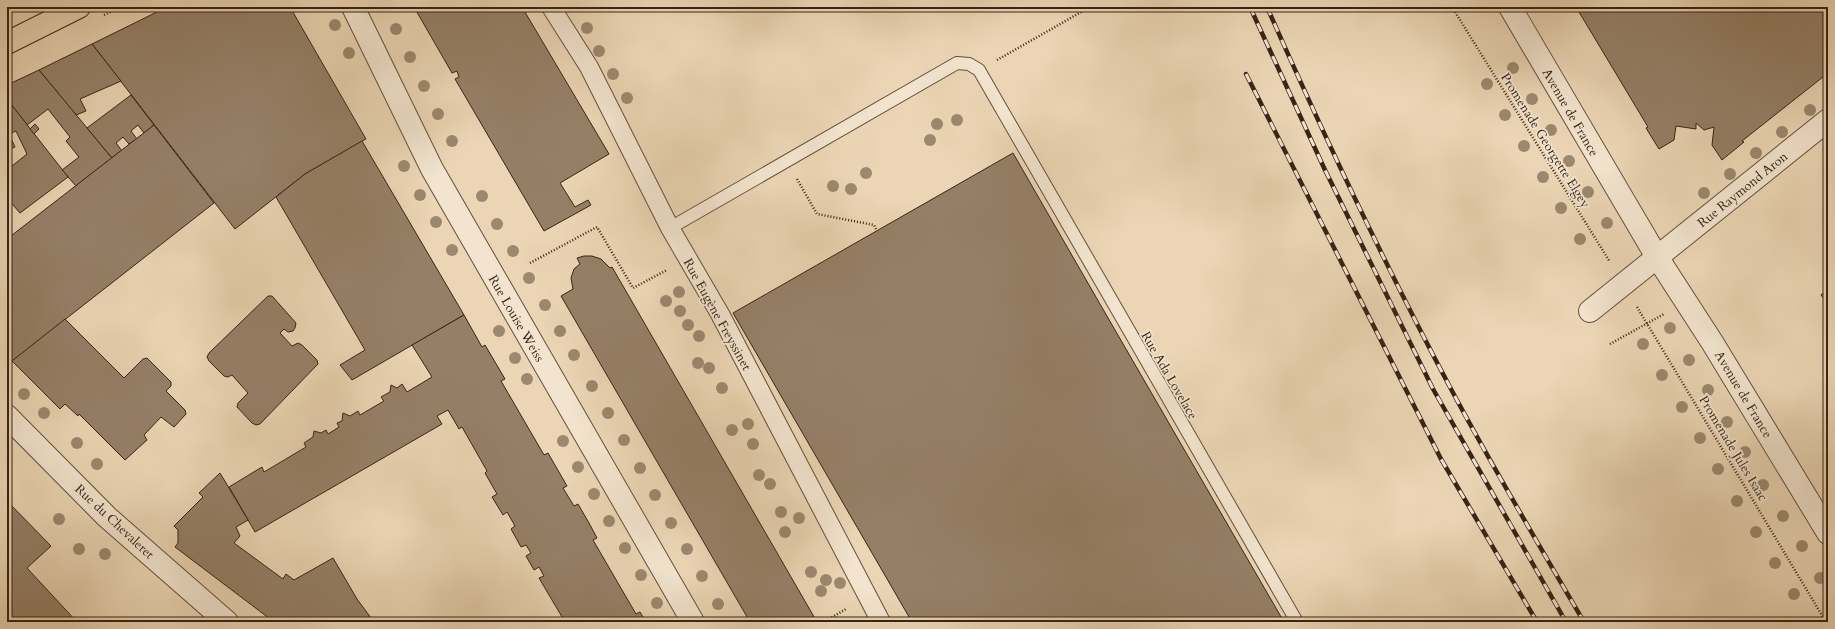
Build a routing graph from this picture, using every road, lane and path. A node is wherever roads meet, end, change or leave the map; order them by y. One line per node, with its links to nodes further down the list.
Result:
1 (79, 7): 7 (main road)
2 (353, 7): 25 (street, Rue Louise Weiss)
3 (552, 7): 11 (street, Rue Eugène Freyssinet)
4 (1090, 7): 8 (path)
5 (1452, 7): 16 (path, Promenade Georgette Elgey)
6 (1510, 7): 13 (street, Avenue de France)
7 (7, 43)
8 (1007, 54)
9 (1828, 120): 13 (street, Rue Raymond Aron)
10 (786, 161): 11 (lane, Rue Ada Lovelace); 12 (path); 28 (lane, Rue Ada Lovelace)
11 (670, 228): 14 (street, Rue Eugène Freyssinet)
12 (877, 231)
13 (1657, 257): 16 (street); 22 (street, Avenue de France)
14 (688, 259): 15 (path); 27 (street, Rue Eugène Freyssinet)
15 (530, 263)
16 (1623, 284): 17 (street); 19 (path, Promenade Jules Isaac)
17 (1590, 311)
18 (1667, 312): 19 (path)
19 (1648, 324): 20 (path); 29 (path, Promenade Jules Isaac)
20 (1610, 344)
21 (7, 416): 24 (street, Rue du Chevaleret)
22 (1828, 533)
23 (843, 610): 26 (path)
24 (227, 622)
25 (693, 622)
26 (824, 622)
27 (881, 622)
28 (1297, 622)
29 (1826, 622)

